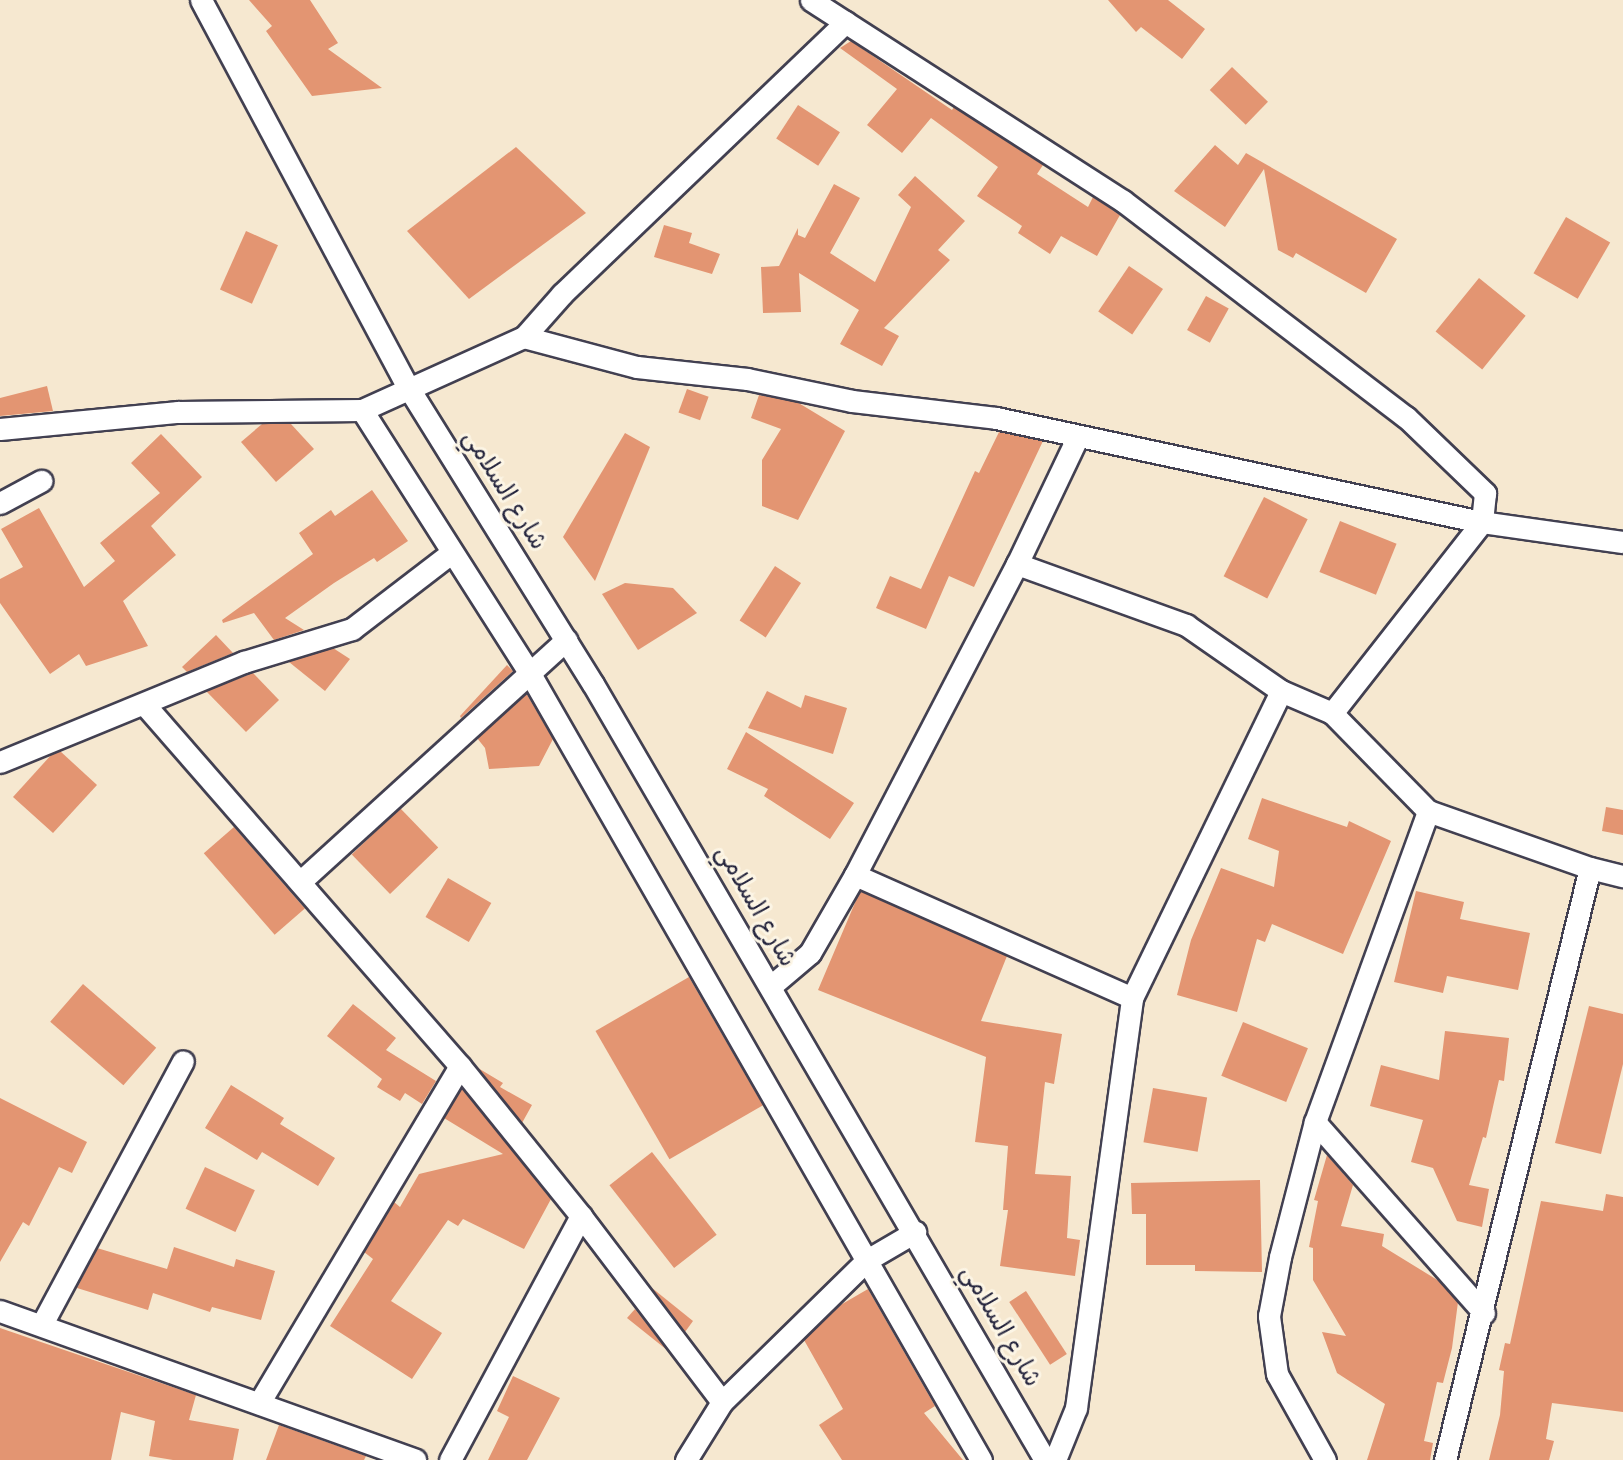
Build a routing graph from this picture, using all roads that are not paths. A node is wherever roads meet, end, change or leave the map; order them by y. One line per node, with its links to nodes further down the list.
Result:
1 (201, 0): 5 (street, شارع السلامي)
2 (811, 0): 3 (street)
3 (846, 22): 4 (street); 11 (street)
4 (524, 337): 5 (street); 8 (street)
5 (408, 387): 6 (street); 15 (street, شارع السلامي)
6 (362, 410): 7 (street); 13 (street)
7 (0, 429)
8 (1077, 438): 11 (street); 14 (street)
9 (41, 481): 10 (street)
10 (0, 503)
11 (1482, 522): 12 (street); 19 (street)
12 (1623, 542)
13 (450, 553): 16 (street); 18 (street)
14 (1017, 564): 17 (street); 23 (street)
15 (566, 640): 16 (street); 26 (street, شارع السلامي)
16 (528, 672): 25 (street); 33 (street)
17 (1281, 691): 19 (street); 27 (street)
18 (146, 705): 20 (street); 25 (street)
19 (1332, 713): 21 (street)
20 (0, 762)
21 (1428, 811): 22 (street); 30 (street)
22 (1590, 868): 24 (street); 35 (street)
23 (855, 875): 26 (street); 27 (street)
24 (1623, 876)
25 (300, 882): 29 (street)
26 (771, 986): 32 (street, شارع السلامي)
27 (1132, 998): 44 (street)
28 (183, 1061): 36 (street)
29 (460, 1066): 31 (street); 37 (street)
30 (1316, 1122): 35 (street); 45 (street)
31 (581, 1216): 38 (street); 40 (street)
32 (915, 1232): 33 (street); 43 (street, شارع السلامي)
33 (867, 1260): 38 (street); 42 (street)
34 (0, 1311): 36 (street)
35 (1484, 1313): 46 (street)
36 (42, 1324): 37 (street)
37 (259, 1402): 39 (street)
38 (722, 1402): 41 (street)
39 (415, 1460)
40 (450, 1460)
41 (686, 1460)
42 (981, 1460)
43 (1045, 1460)
44 (1055, 1460)
45 (1325, 1460)
46 (1445, 1460)

